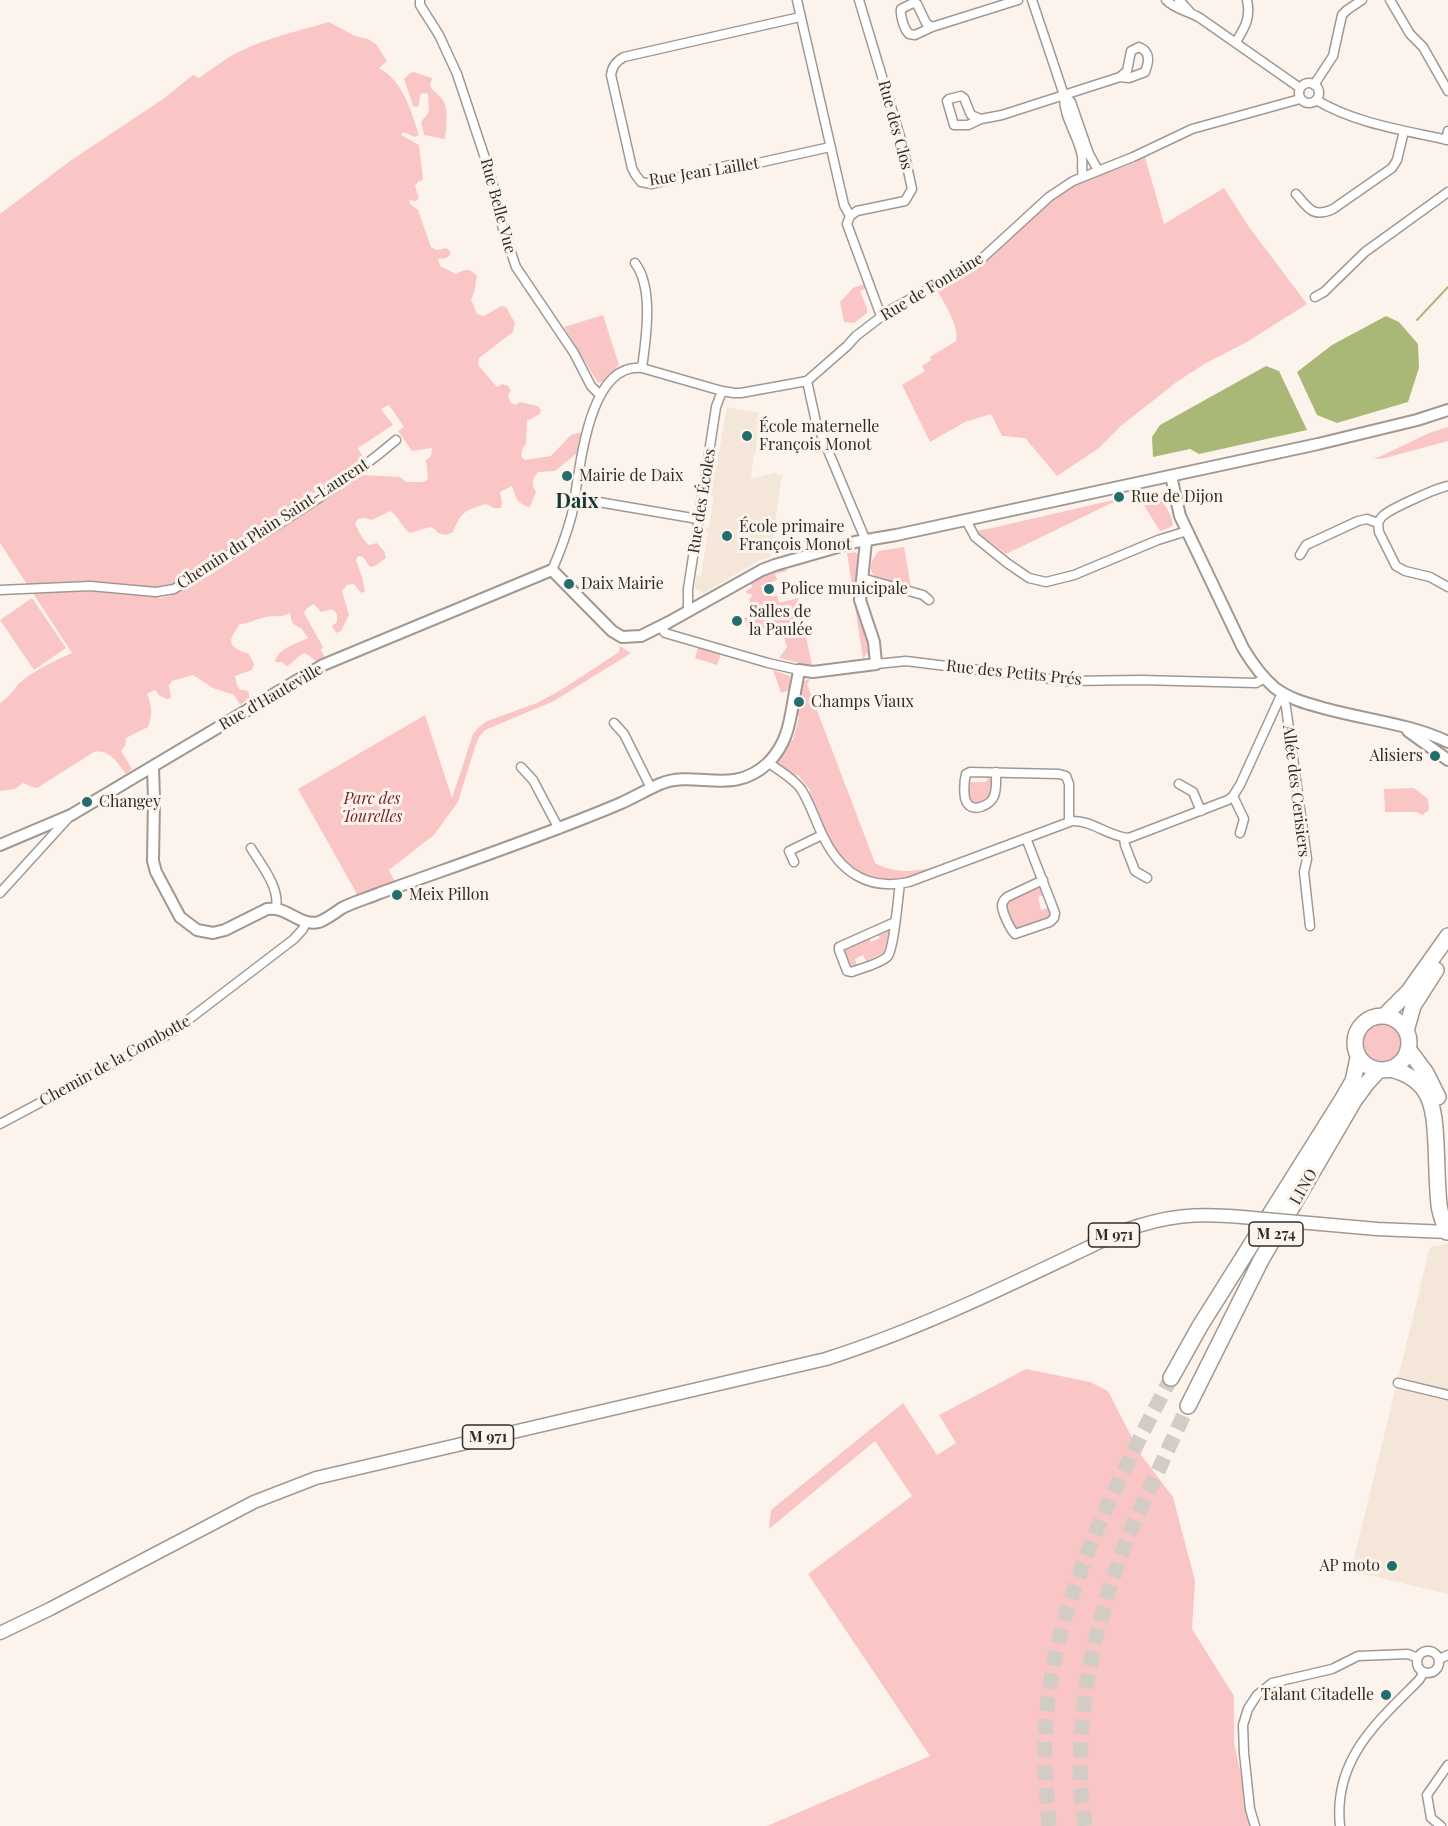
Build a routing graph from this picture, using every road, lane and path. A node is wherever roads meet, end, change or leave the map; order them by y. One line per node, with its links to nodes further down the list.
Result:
1 (797, 0): 12 (street)
2 (859, 0): 30 (street, Rue des Clos)
3 (1018, 0): 13 (street)
4 (1032, 0): 19 (street)
5 (1166, 0): 11 (street)
6 (1179, 0): 11 (street)
7 (1247, 0): 14 (street)
8 (1362, 0): 16 (street)
9 (1390, 0): 18 (street)
10 (420, 2): 37 (street, Rue Belle Vue)
11 (1191, 13): 14 (street)
12 (800, 17): 25 (street); 25 (street, Rue Jean Laillet)
13 (932, 27)
14 (1236, 42): 17 (street)
15 (1120, 77): 19 (street)
16 (1314, 85): 17 (street); 21 (street)
17 (1300, 88): 20 (street)
18 (1448, 91)
19 (1065, 95): 22 (street); 26 (street); 27 (street)
20 (1300, 99): 21 (street); 26 (street, Rue de Fontaine)
21 (1316, 100): 23 (street)
22 (981, 119): 22 (street)
23 (1404, 131): 24 (street); 29 (street)
24 (1447, 137)
25 (830, 147): 30 (street)
26 (1098, 170): 27 (street, Rue de Fontaine)
27 (1083, 176): 33 (street, Rue de Fontaine)
28 (1448, 192): 32 (street)
29 (1296, 194)
30 (850, 216): 33 (street)
31 (635, 263): 34 (street)
32 (1315, 297)
33 (881, 316): 35 (street, Rue de Fontaine)
34 (642, 368): 36 (street); 37 (street)
35 (807, 381): 36 (street); 47 (street)
36 (722, 391): 43 (street, Rue des Écoles)
37 (600, 395): 42 (street)
38 (1448, 410): 40 (street)
39 (396, 440): 52 (street, Chemin du Plain Saint-Laurent)
40 (1171, 476): 44 (street); 46 (street)
41 (1448, 486): 45 (street)
42 (575, 498): 43 (street); 49 (street)
43 (698, 519): 54 (street, Rue des Écoles)
44 (966, 520): 46 (street); 47 (street)
45 (1378, 523): 48 (street); 51 (street)
46 (1187, 531): 58 (street)
47 (866, 541): 50 (street); 54 (street)
48 (1300, 555)
49 (552, 570): 55 (street); 65 (street, Rue d'Hauteville)
50 (862, 578): 53 (street); 56 (street)
51 (1448, 587)
52 (0, 590)
53 (929, 600)
54 (690, 610): 55 (street)
55 (665, 624): 57 (street)
56 (876, 664): 57 (street, Rue des Petits Prés); 58 (street, Rue des Petits Prés)
57 (799, 670): 64 (street)
58 (1265, 678): 59 (street)
59 (1282, 693): 61 (street); 70 (street); 89 (street, Allée des Cerisiers)
60 (614, 723): 69 (street)
61 (1403, 728): 62 (street); 63 (street)
62 (1448, 742)
63 (1448, 760)
64 (768, 762): 69 (street); 76 (street)
65 (153, 767): 72 (street, Rue d'Hauteville); 86 (street)
66 (521, 767): 74 (street)
67 (996, 772): 67 (street); 73 (street)
68 (1179, 784): 71 (street)
69 (651, 788): 74 (street)
70 (1233, 796): 71 (street); 75 (street)
71 (1201, 811): 78 (street)
72 (71, 815): 79 (street, Rue d'Hauteville); 85 (street)
73 (1069, 822): 77 (street); 78 (street)
74 (559, 829): 87 (street)
75 (1240, 833)
76 (822, 835): 81 (street); 84 (street)
77 (1026, 838): 83 (street); 84 (street)
78 (1124, 838): 82 (street)
79 (0, 845)
80 (251, 848): 86 (street)
81 (794, 862)
82 (1147, 878)
83 (1043, 880): 83 (street)
84 (900, 884): 88 (street)
85 (0, 893)
86 (276, 908): 87 (street)
87 (306, 922): 97 (street, Chemin de la Combotte)
88 (895, 922): 88 (street)
89 (1310, 926)
90 (1448, 936): 92 (highway, LINO)
91 (1448, 952): 93 (highway)
92 (1384, 1016): 93 (highway); 95 (highway, LINO)
93 (1406, 1031): 94 (highway)
94 (1408, 1049): 96 (highway, LINO); 98 (highway)
95 (1358, 1058): 96 (highway); 101 (highway, LINO / M 274)
96 (1384, 1070): 100 (highway); 104 (highway, LINO / M 274)
97 (0, 1124)
98 (1448, 1193)
99 (1448, 1223): 100 (highway)
100 (1448, 1232): 105 (main road, M 971, bridge)
101 (1171, 1378)
102 (1398, 1383): 103 (street)
103 (1448, 1395)
104 (1188, 1406)
105 (0, 1633)
106 (1448, 1655): 108 (street)
107 (1418, 1658): 108 (street); 109 (street); 111 (street)
108 (1439, 1659): 109 (street)
109 (1424, 1672): 112 (street)
110 (1448, 1765): 113 (street)
111 (1255, 1826)
112 (1341, 1826)
113 (1441, 1826)

